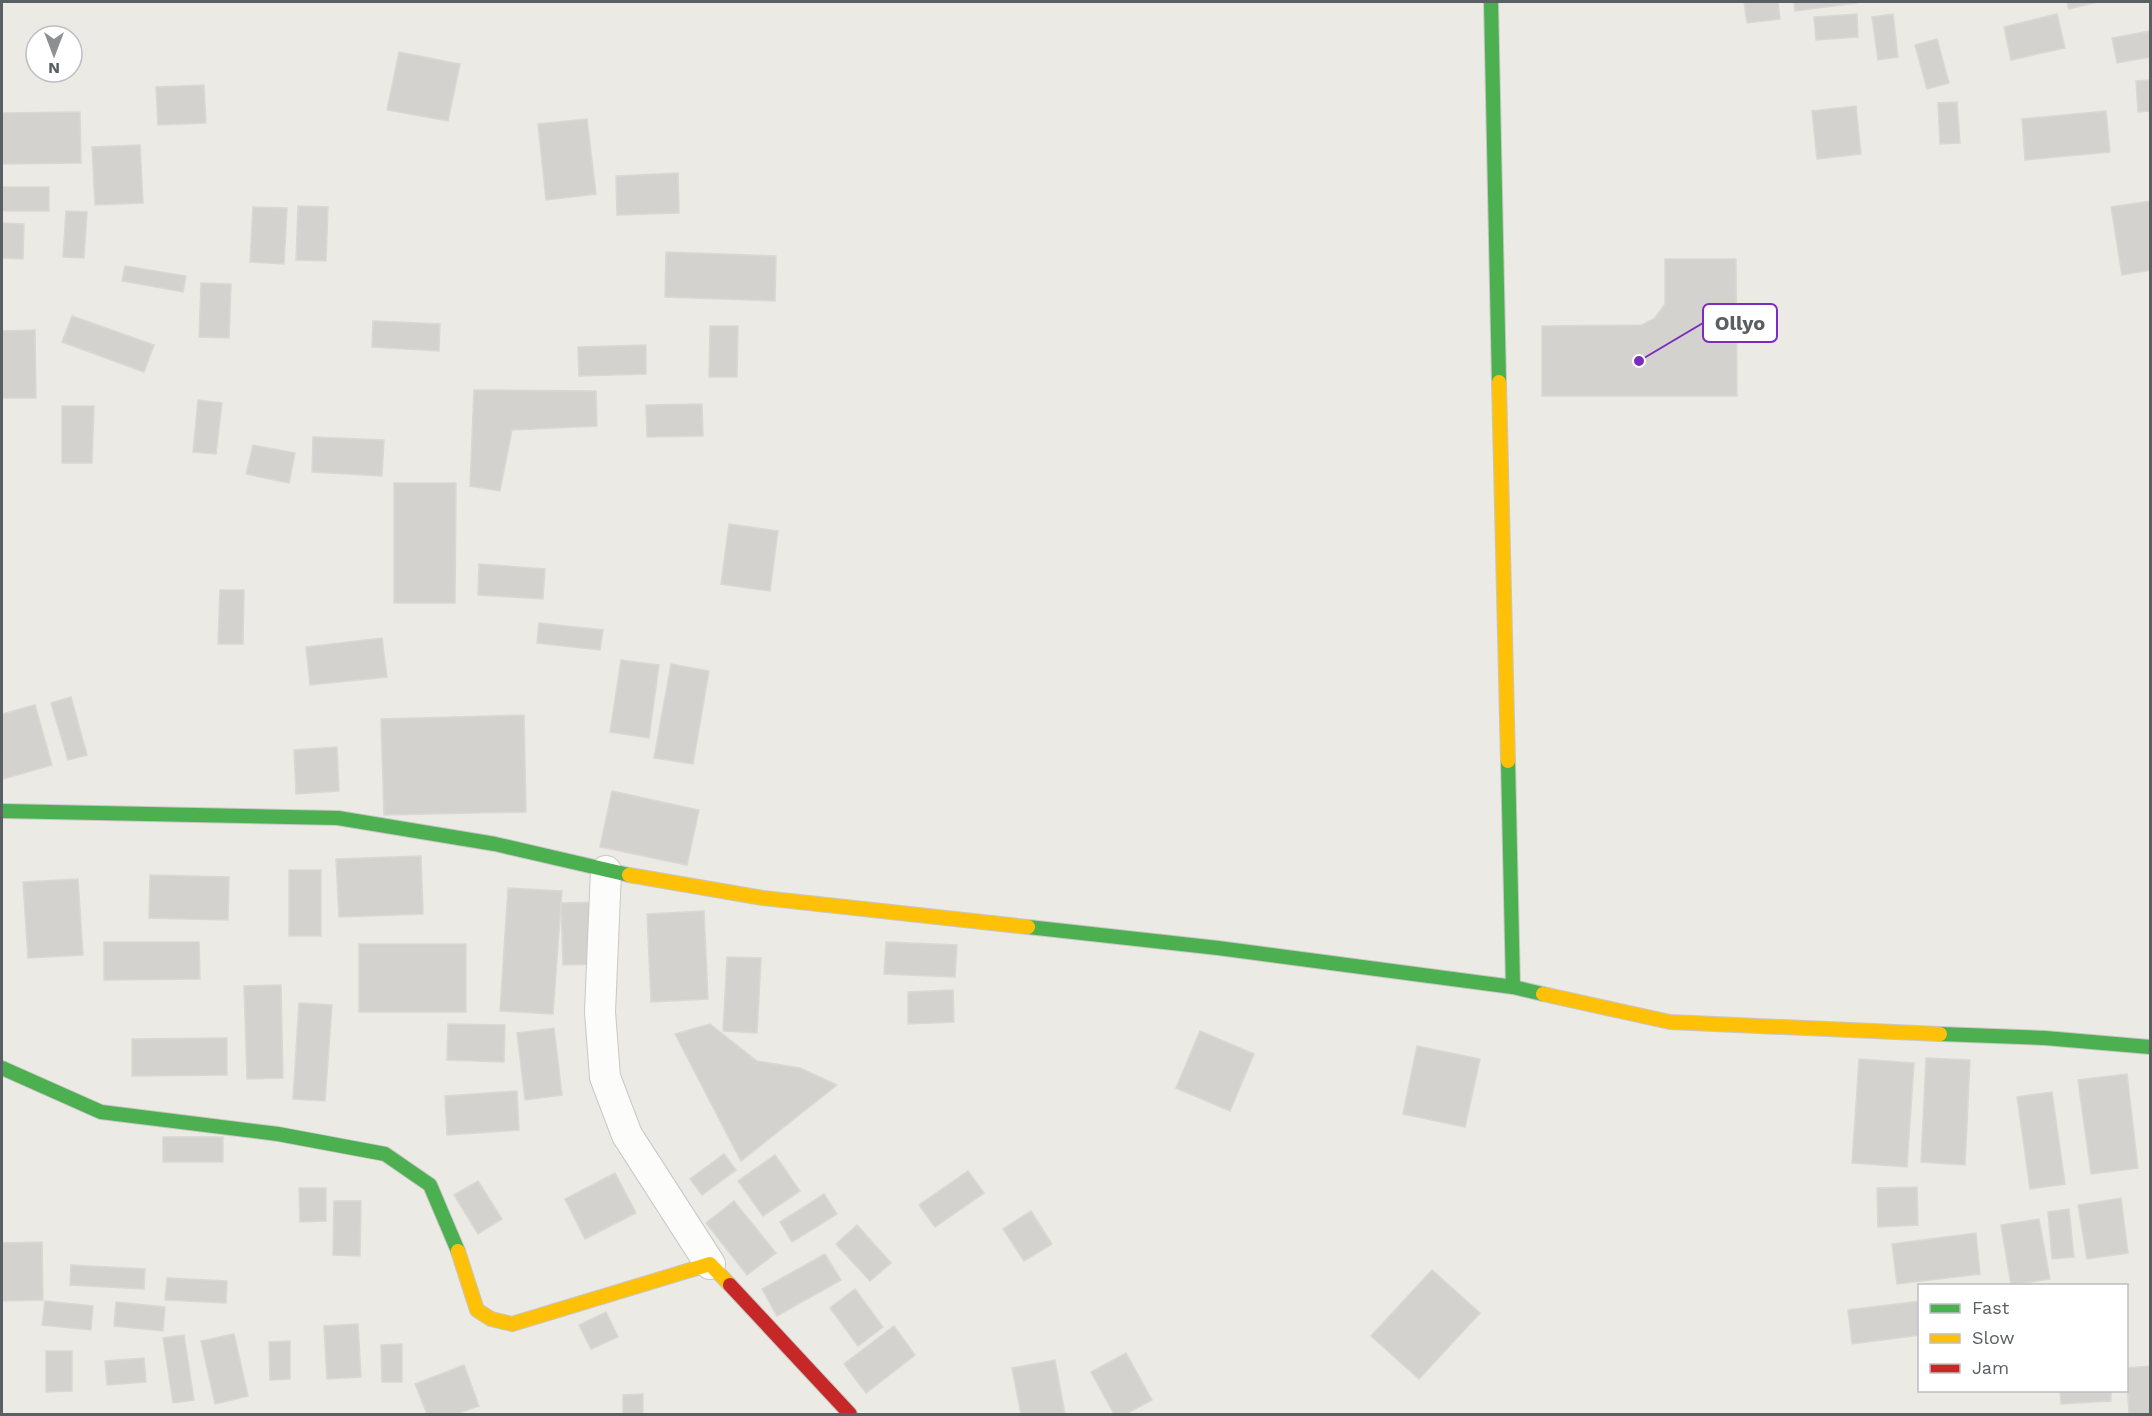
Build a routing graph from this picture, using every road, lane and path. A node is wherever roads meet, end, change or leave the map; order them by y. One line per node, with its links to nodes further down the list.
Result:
1 (1491, 2): 4 (street)
2 (2, 811): 3 (street)
3 (606, 871): 4 (street); 7 (street)
4 (1513, 987): 5 (street)
5 (2151, 1047)
6 (2, 1068): 7 (street)
7 (710, 1264): 8 (street)
8 (849, 1414)

